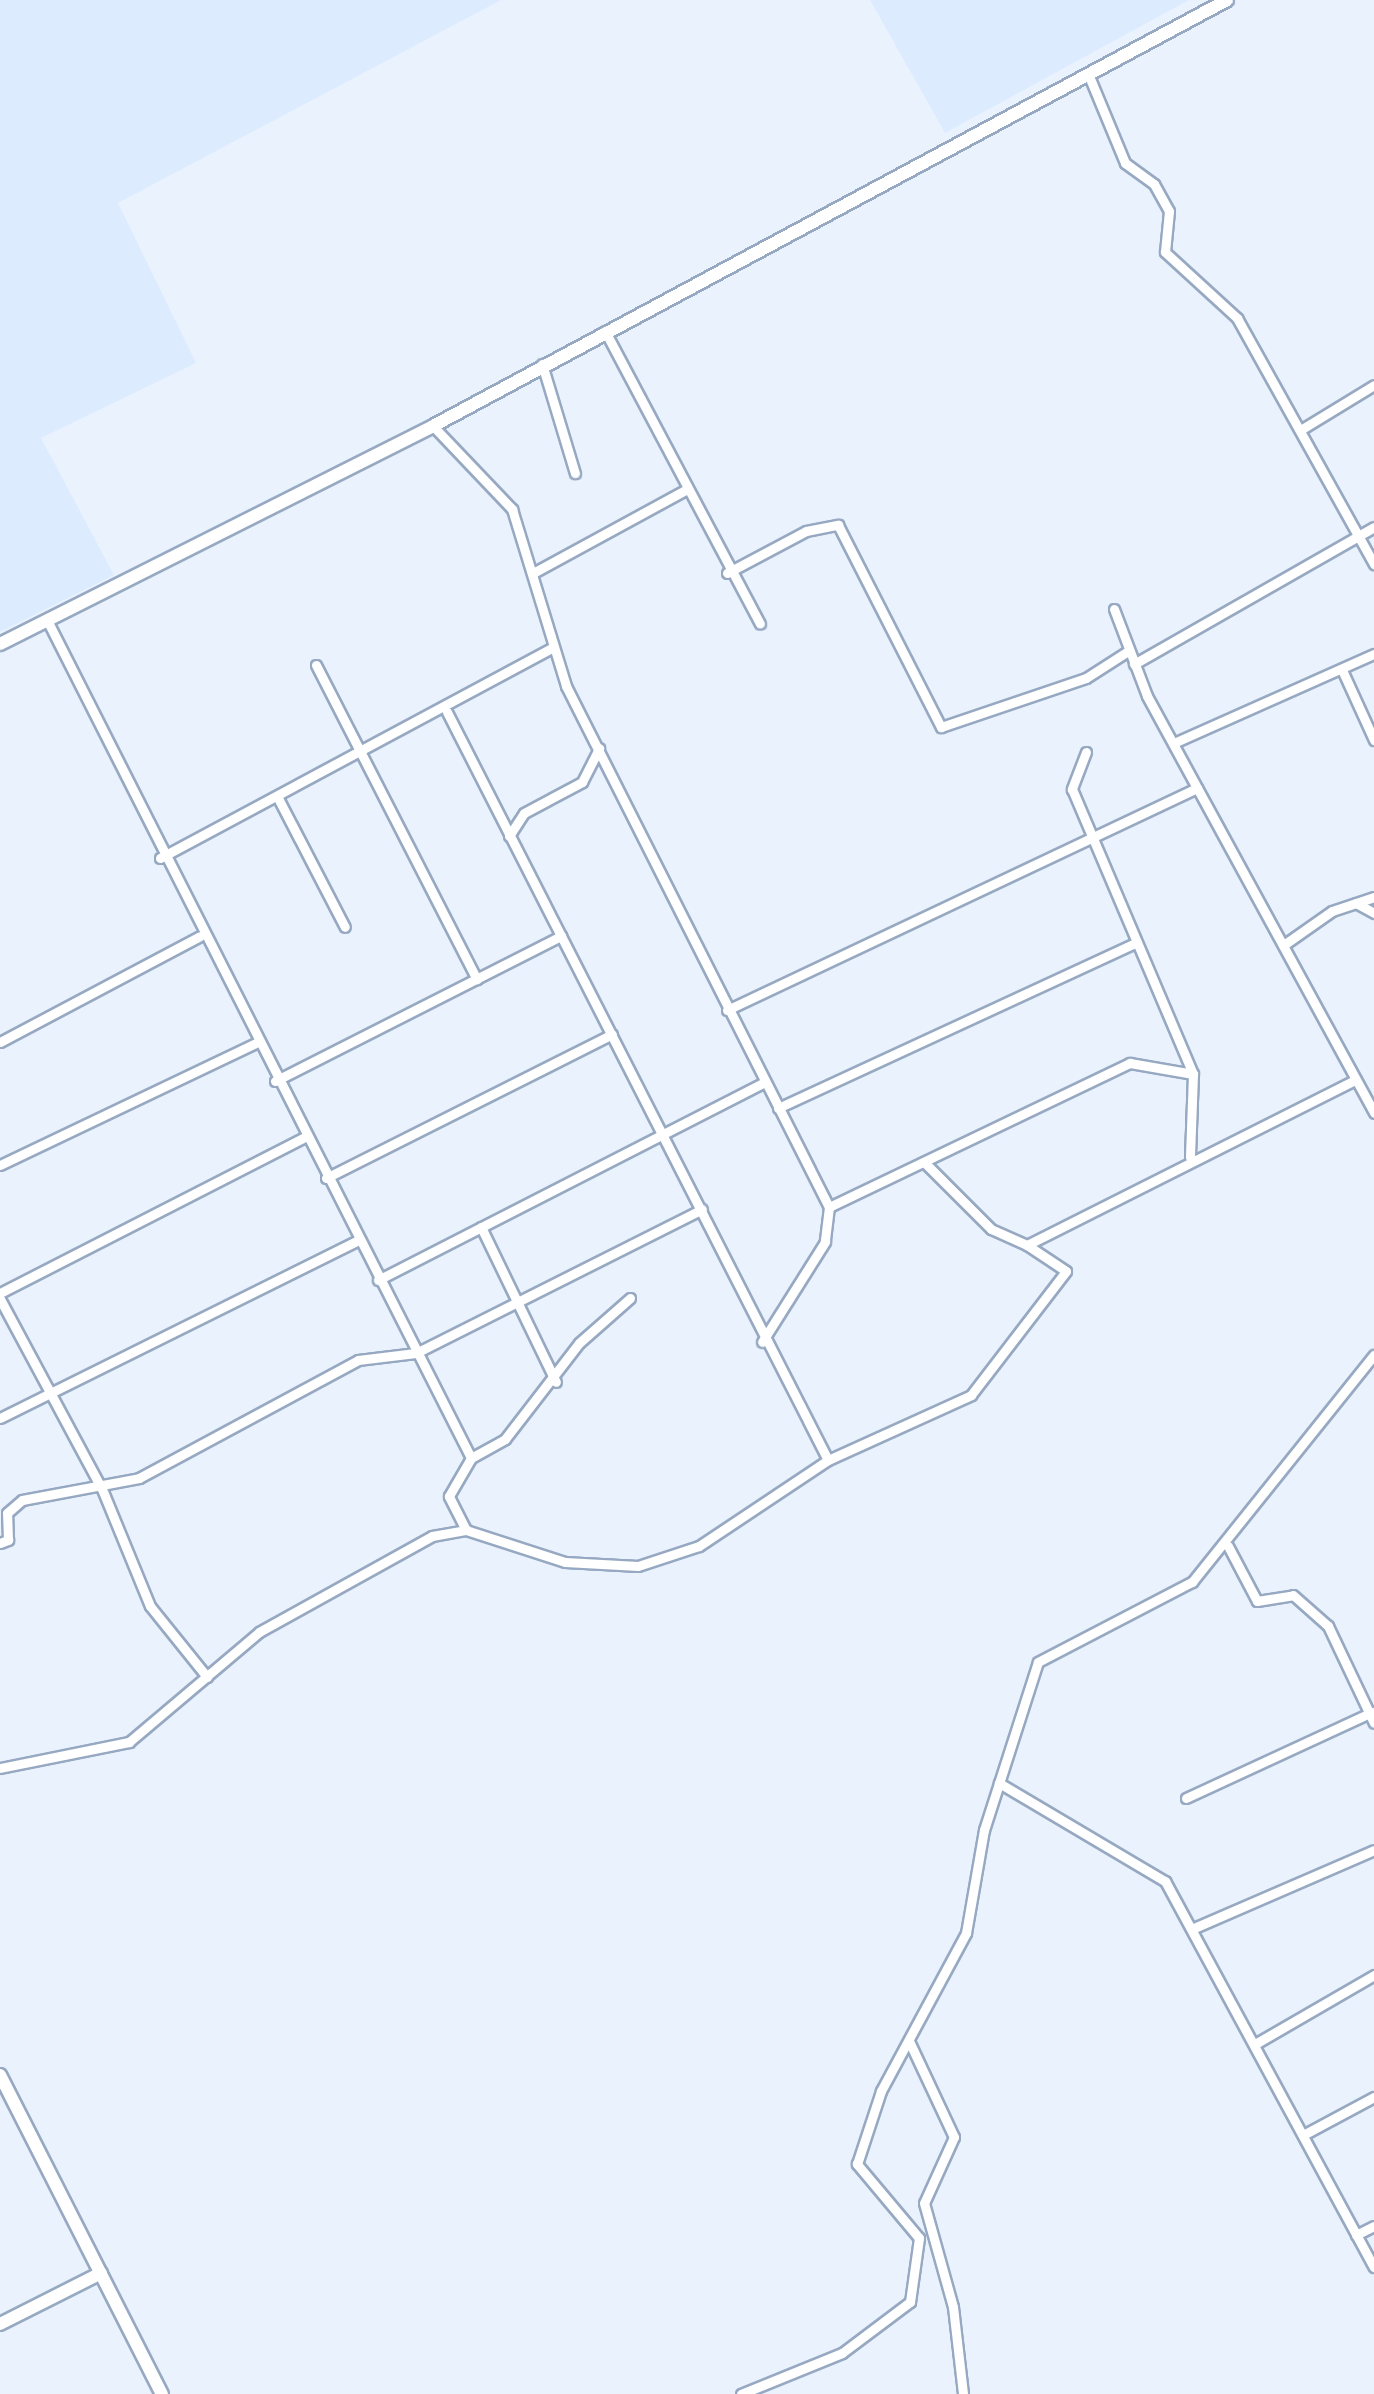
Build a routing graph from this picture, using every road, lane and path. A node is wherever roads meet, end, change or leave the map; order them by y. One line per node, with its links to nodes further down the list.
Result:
1 (1226, 0): 2 (street)
2 (1089, 76): 3 (street); 7 (street)
3 (604, 329): 4 (street); 9 (street)
4 (542, 364): 6 (street); 8 (street)
5 (1374, 385): 7 (street)
6 (433, 426): 13 (street); 16 (street)
7 (1302, 429): 11 (street)
8 (575, 472)
9 (685, 490): 13 (street); 14 (street)
10 (1374, 526): 11 (street)
11 (1357, 538): 12 (street); 22 (street)
12 (1374, 564)
13 (533, 573): 19 (street)
14 (727, 574): 17 (street); 20 (street)
15 (1114, 609): 20 (street)
16 (46, 620): 18 (street); 35 (street)
17 (760, 624)
18 (0, 644)
19 (553, 647): 25 (street); 28 (street)
20 (1128, 650): 22 (street)
21 (1374, 654): 24 (street)
22 (1134, 664): 27 (street)
23 (316, 665): 30 (street)
24 (1343, 672): 26 (street); 27 (street)
25 (447, 712): 30 (street); 33 (street)
26 (1374, 740)
27 (1176, 742): 31 (street)
28 (599, 748): 33 (street); 45 (street)
29 (1086, 752): 34 (street)
30 (362, 755): 32 (street); 44 (street)
31 (1197, 788): 34 (street); 43 (street)
32 (278, 798): 35 (street); 39 (street)
33 (509, 836): 41 (street)
34 (1098, 840): 42 (street); 45 (street)
35 (160, 858): 40 (street)
36 (1374, 897): 37 (street)
37 (1356, 903): 38 (street); 43 (street)
38 (1374, 914)
39 (345, 927)
40 (200, 936): 47 (street); 48 (street)
41 (561, 936): 44 (street); 46 (street)
42 (1132, 944): 49 (street); 53 (street)
43 (1286, 944): 50 (street)
44 (477, 979): 51 (street)
45 (727, 1010): 52 (street)
46 (612, 1034): 55 (street); 60 (street)
47 (0, 1042)
48 (256, 1042): 51 (street); 59 (street)
49 (1193, 1074): 57 (street); 58 (street)
50 (1355, 1080): 54 (street); 57 (street)
51 (276, 1081): 56 (street)
52 (764, 1082): 53 (street); 55 (street)
53 (778, 1108): 62 (street)
54 (1374, 1113)
55 (664, 1134): 61 (street); 63 (street)
56 (304, 1137): 60 (street); 67 (street)
57 (1190, 1157): 65 (street)
58 (924, 1162): 62 (street); 65 (street)
59 (0, 1164)
60 (326, 1178): 64 (street)
61 (702, 1208): 69 (street); 70 (street)
62 (829, 1208): 70 (street)
63 (481, 1227): 66 (street); 69 (street)
64 (358, 1240): 66 (street); 74 (street)
65 (1026, 1245): 77 (street)
66 (378, 1280): 71 (street)
67 (0, 1296): 74 (street)
68 (630, 1298): 73 (street)
69 (517, 1302): 71 (street); 73 (street)
70 (762, 1342): 77 (street)
71 (416, 1353): 76 (street); 78 (street)
72 (1374, 1355): 81 (street)
73 (556, 1382): 76 (street)
74 (47, 1392): 75 (street); 78 (street)
75 (0, 1418)
76 (471, 1458): 79 (street)
77 (828, 1460): 79 (street)
78 (102, 1490): 80 (street); 82 (street)
79 (466, 1530): 82 (street)
80 (0, 1543)
81 (1228, 1546): 83 (street); 85 (street)
82 (207, 1678): 84 (street)
83 (1372, 1715): 86 (street)
84 (0, 1768)
85 (999, 1783): 88 (street); 90 (street)
86 (1186, 1798)
87 (1374, 1850): 88 (street)
88 (1194, 1928): 91 (street)
89 (1374, 1975): 91 (street)
90 (909, 2041): 101 (street); 102 (street)
91 (1256, 2044): 94 (street)
92 (0, 2075): 98 (street)
93 (1374, 2097): 94 (street)
94 (1303, 2135): 96 (street)
95 (1374, 2226): 96 (street)
96 (1356, 2234): 97 (street)
97 (1374, 2266)
98 (101, 2273): 99 (street); 100 (street)
99 (0, 2324)
100 (156, 2392)
101 (741, 2394)
102 (962, 2394)

